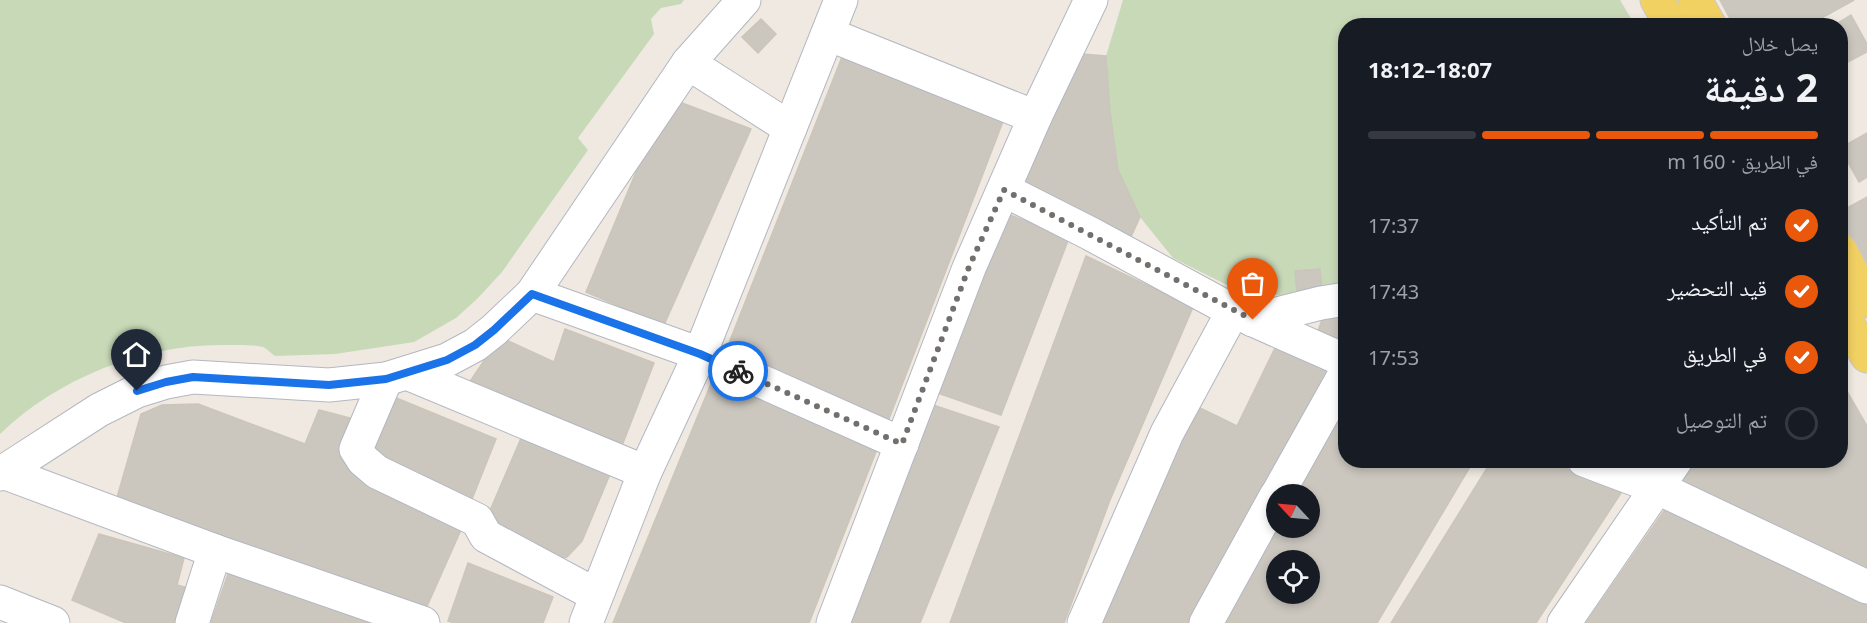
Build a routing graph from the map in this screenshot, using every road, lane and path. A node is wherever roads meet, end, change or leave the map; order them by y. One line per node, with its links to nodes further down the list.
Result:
1 (744, 0): 9 (street)
2 (841, 0): 8 (street)
3 (1090, 0): 10 (street)
4 (1657, 0): 6 (main road)
5 (1695, 0): 7 (main road)
6 (1667, 18)
7 (1705, 18)
8 (828, 34): 10 (street); 11 (street)
9 (688, 63): 11 (street); 14 (street)
10 (1035, 117): 12 (street)
11 (790, 128): 19 (street)
12 (1004, 190): 17 (street); 24 (street)
13 (1848, 265): 16 (main road)
14 (532, 294): 19 (street); 22 (street)
15 (1338, 300): 17 (street)
16 (1867, 301)
17 (1243, 316): 21 (street); 40 (street)
18 (1848, 324): 20 (main road)
19 (700, 354): 24 (street); 27 (street)
20 (1867, 356)
21 (1338, 358)
22 (397, 376): 27 (street); 28 (street); 35 (street)
23 (1338, 386): 29 (street)
24 (902, 444): 39 (street)
25 (1605, 468): 30 (street)
26 (1671, 468): 30 (street)
27 (645, 472): 35 (street)
28 (2, 473): 32 (street)
29 (1284, 484)
30 (1658, 488): 33 (street); 42 (street)
31 (1266, 516): 41 (street)
32 (215, 551): 37 (street); 38 (street)
33 (1867, 587)
34 (0, 602): 36 (street)
35 (591, 609)
36 (53, 623)
37 (192, 623)
38 (423, 623)
39 (833, 623)
40 (1084, 623)
41 (1206, 623)
42 (1564, 623)

